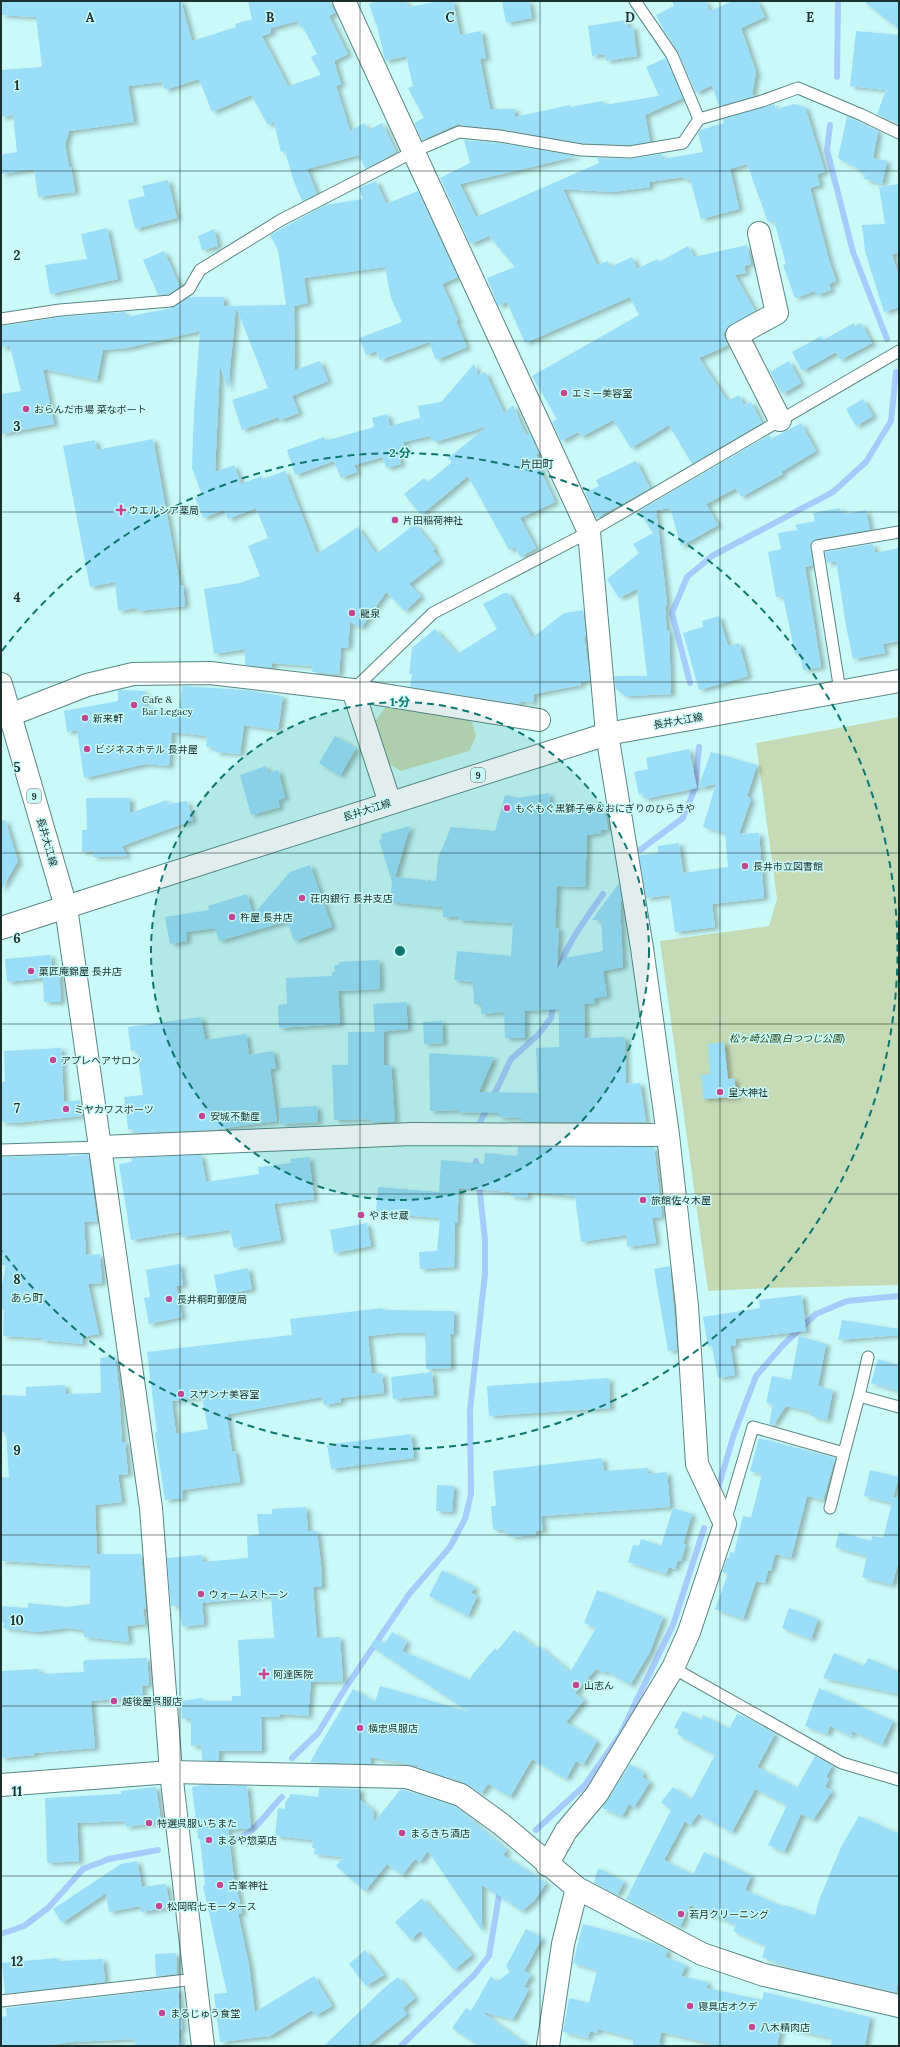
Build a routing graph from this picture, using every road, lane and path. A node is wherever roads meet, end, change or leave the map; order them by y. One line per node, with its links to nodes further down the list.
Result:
1 (344, 1): 5 (street)
2 (635, 1): 3 (lane)
3 (699, 119): 4 (lane); 5 (lane)
4 (899, 133)
5 (415, 151): 7 (lane); 10 (street)
6 (759, 233): 9 (street)
7 (1, 319)
8 (899, 351): 9 (lane)
9 (780, 420): 10 (lane)
10 (589, 532): 14 (lane); 18 (street)
11 (899, 532): 15 (lane)
12 (899, 681): 15 (street, 長井大江線 / 9)
13 (1, 684): 16 (street, 長井大江線 / 9)
14 (353, 690): 16 (street); 17 (street); 19 (street)
15 (840, 691): 18 (street, 長井大江線 / 9)
16 (10, 715): 20 (street, 長井大江線 / 9)
17 (539, 720)
18 (607, 734): 19 (street, 長井大江線 / 9); 22 (street)
19 (390, 803): 20 (street, 長井大江線 / 9)
20 (66, 907): 21 (street); 23 (street)
21 (1, 928)
22 (668, 1135): 23 (street); 30 (street)
23 (101, 1148): 24 (lane); 32 (street)
24 (1, 1150)
25 (868, 1357): 26 (lane)
26 (859, 1396): 27 (lane); 28 (lane)
27 (899, 1407)
28 (844, 1453): 29 (lane); 30 (lane)
29 (830, 1508)
30 (725, 1524): 31 (street)
31 (674, 1668): 33 (lane); 35 (street)
32 (171, 1772): 34 (street); 35 (street); 37 (street)
33 (899, 1780)
34 (1, 1785)
35 (547, 1865): 36 (street)
36 (577, 1888): 39 (street); 41 (street)
37 (196, 1979): 38 (lane); 40 (street)
38 (1, 2001)
39 (899, 2006)
40 (203, 2046)
41 (548, 2046)

